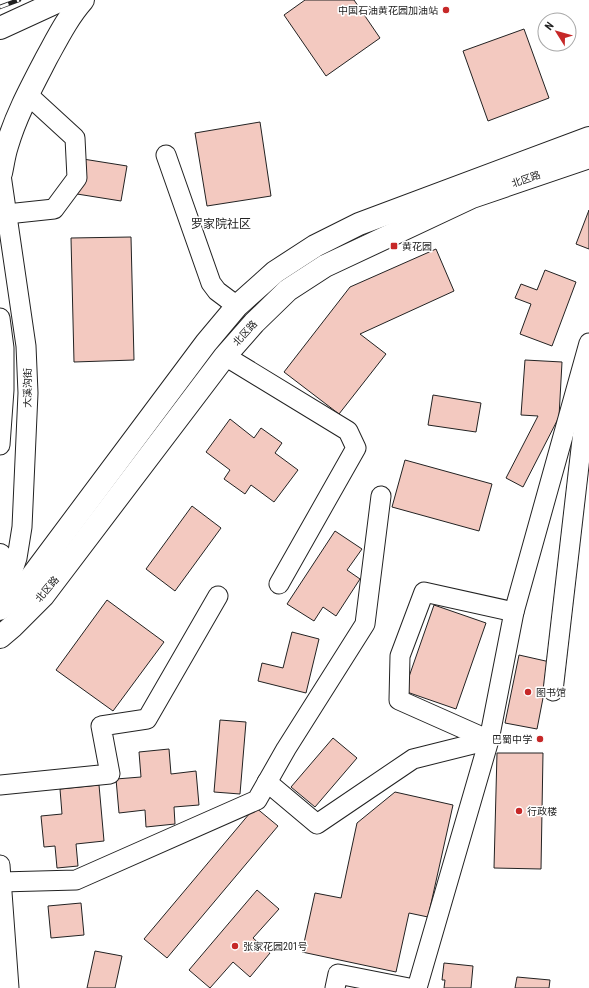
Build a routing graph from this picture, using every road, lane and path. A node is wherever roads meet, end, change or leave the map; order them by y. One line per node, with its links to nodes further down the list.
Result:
1 (61, 0): 3 (main road)
2 (83, 0): 4 (main road)
3 (0, 28)
4 (27, 94): 8 (main road); 9 (street)
5 (589, 138): 10 (main road, 北区路)
6 (166, 155): 10 (street)
7 (589, 157): 13 (main road, 北区路)
8 (1, 170): 9 (street, 大溪沟街)
9 (7, 214): 20 (street, 大溪沟街)
10 (237, 306): 20 (main road, 北区路)
11 (0, 318): 15 (street)
12 (589, 343): 23 (street)
13 (225, 356): 18 (main road, 北区路); 19 (street)
14 (589, 379): 25 (street)
15 (0, 445)
16 (381, 496): 27 (street)
17 (0, 555): 20 (main road)
18 (69, 562): 20 (main road); 24 (main road, 北区路)
19 (279, 584)
20 (17, 585): 22 (main road, 北区路)
21 (218, 596): 28 (street)
22 (0, 608)
23 (514, 612): 26 (street); 26 (street)
24 (0, 637)
25 (553, 691)
26 (489, 740): 27 (street); 33 (street)
27 (267, 782): 29 (street)
28 (0, 785)
29 (1, 874): 30 (street)
30 (10, 988)
31 (335, 988): 32 (street)
32 (408, 988)
33 (417, 988)

